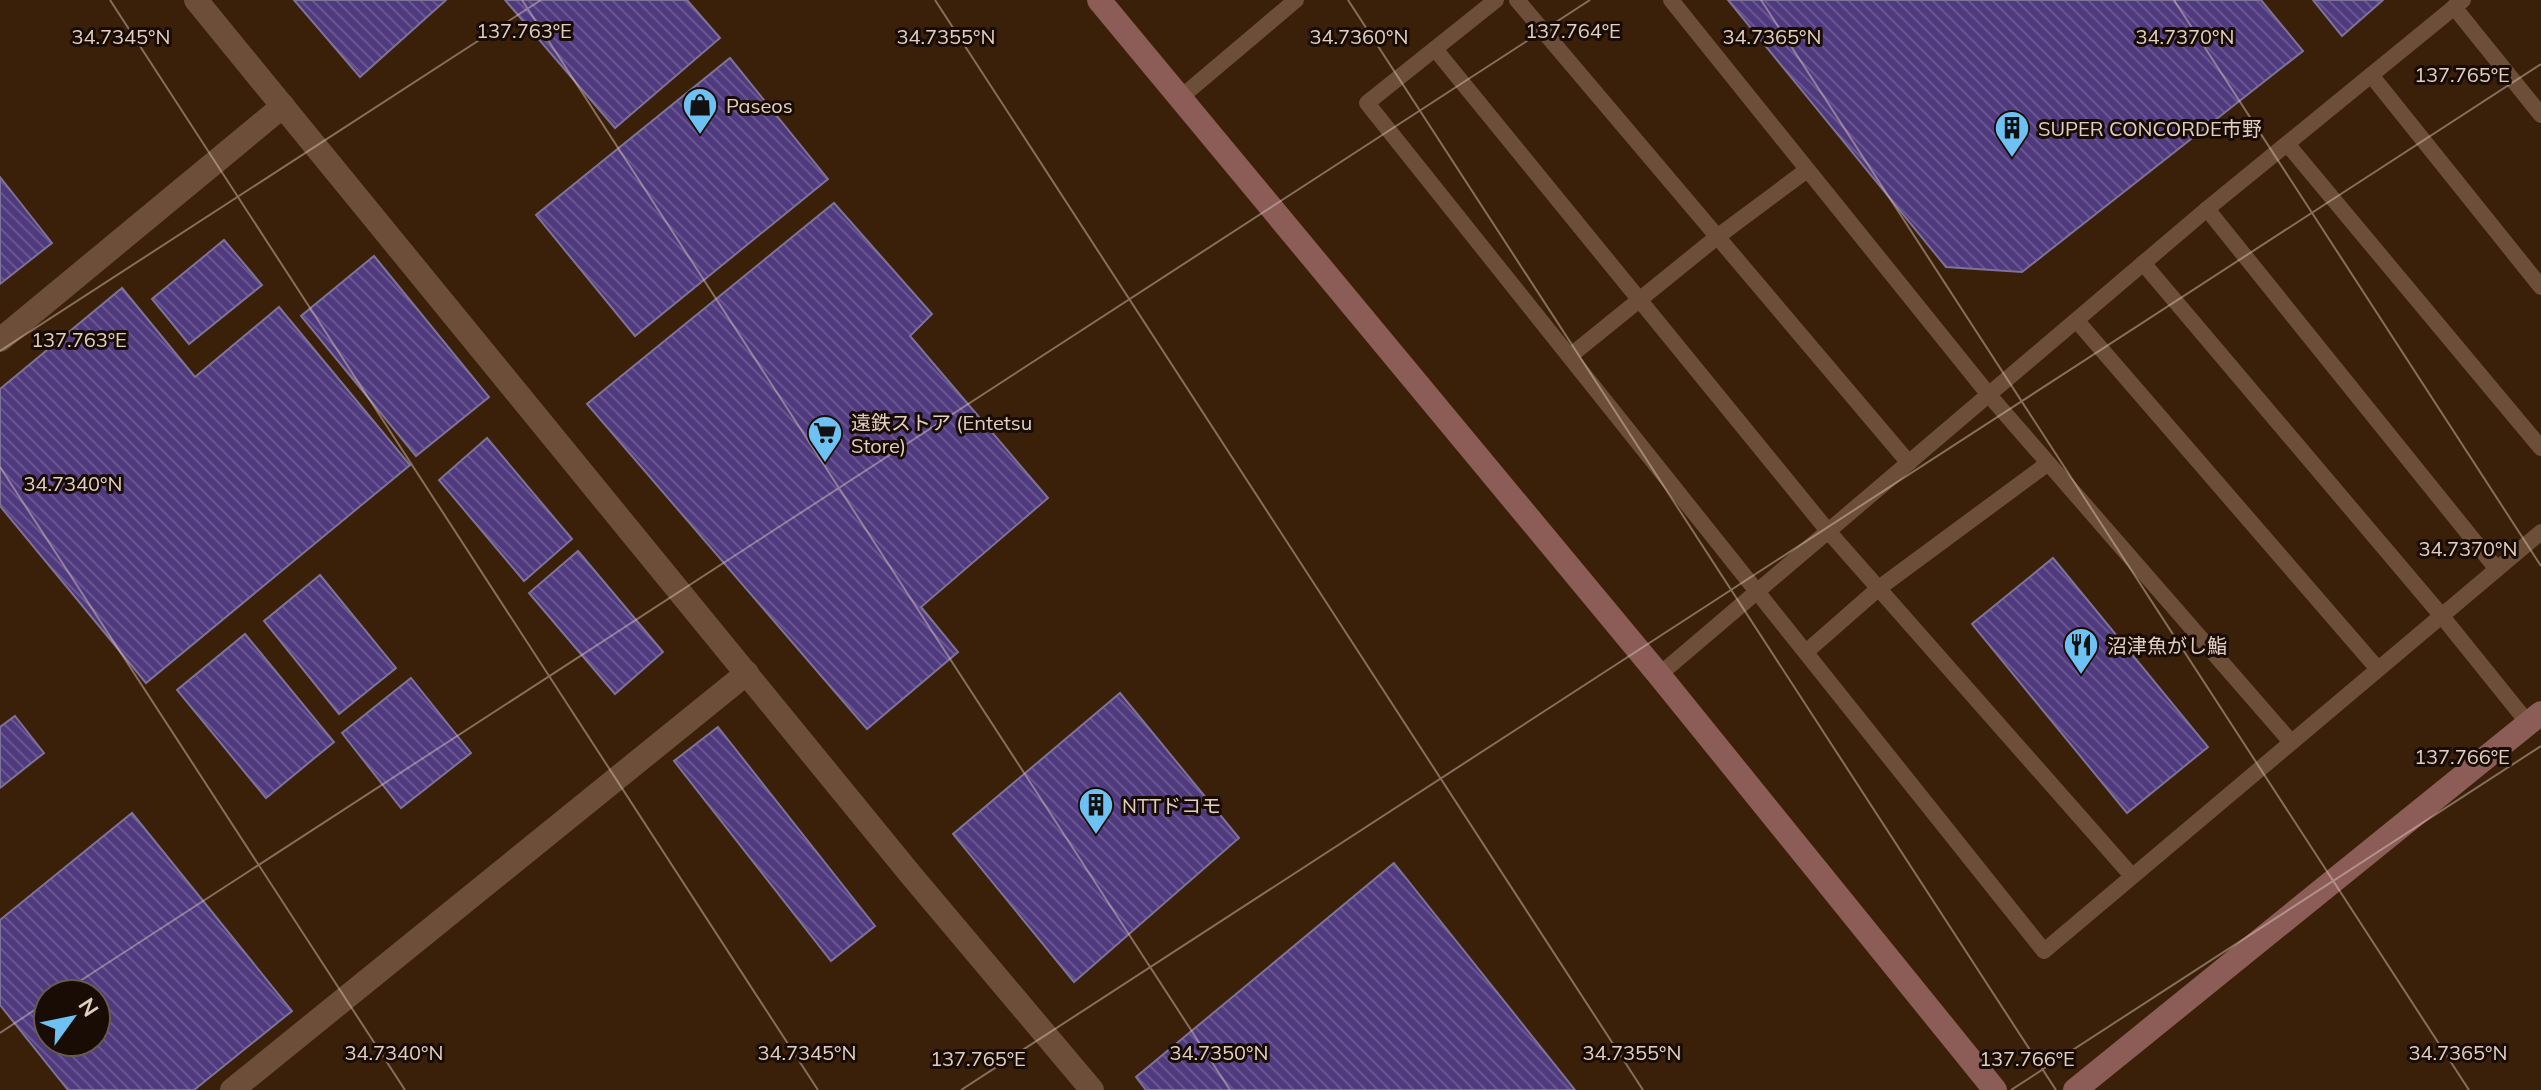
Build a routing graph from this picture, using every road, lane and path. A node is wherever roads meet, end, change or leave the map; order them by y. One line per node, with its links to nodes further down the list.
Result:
1 (196, 0): 11 (street)
2 (1099, 0): 10 (street)
3 (1296, 0): 10 (lane)
4 (1496, 0): 8 (lane)
5 (1517, 0): 16 (lane)
6 (1671, 0): 14 (lane)
7 (2458, 4): 9 (lane); 12 (lane)
8 (1435, 49): 19 (lane); 22 (lane)
9 (2371, 75): 13 (lane); 18 (lane)
10 (1180, 98): 36 (street)
11 (283, 106): 21 (street); 35 (street)
12 (2541, 115)
13 (2288, 145): 15 (lane); 24 (lane)
14 (1807, 170): 16 (lane); 23 (lane)
15 (2207, 209): 17 (lane); 29 (lane)
16 (1717, 237): 19 (lane); 25 (lane)
17 (2143, 263): 20 (lane); 32 (lane)
18 (2541, 287)
19 (1641, 301): 22 (lane); 27 (lane)
20 (2077, 321): 23 (lane); 34 (lane)
21 (0, 340)
22 (1570, 356): 31 (lane)
23 (1989, 395): 25 (lane); 26 (lane)
24 (2541, 448)
25 (1909, 463): 27 (lane)
26 (2047, 464): 30 (lane); 38 (lane)
27 (1828, 531): 30 (lane); 31 (lane)
28 (2541, 532): 29 (lane)
29 (2496, 568): 32 (lane)
30 (1879, 588): 33 (lane); 39 (lane)
31 (1758, 591): 33 (lane); 36 (lane)
32 (2441, 615): 34 (lane); 37 (lane)
33 (1806, 652): 39 (lane)
34 (2377, 668): 38 (lane)
35 (747, 673): 40 (street); 41 (street)
36 (1659, 675): 42 (street)
37 (2535, 718): 43 (street)
38 (2291, 742): 39 (lane)
39 (2132, 876)
40 (232, 1090)
41 (1092, 1090)
42 (1995, 1090)
43 (2075, 1090)

